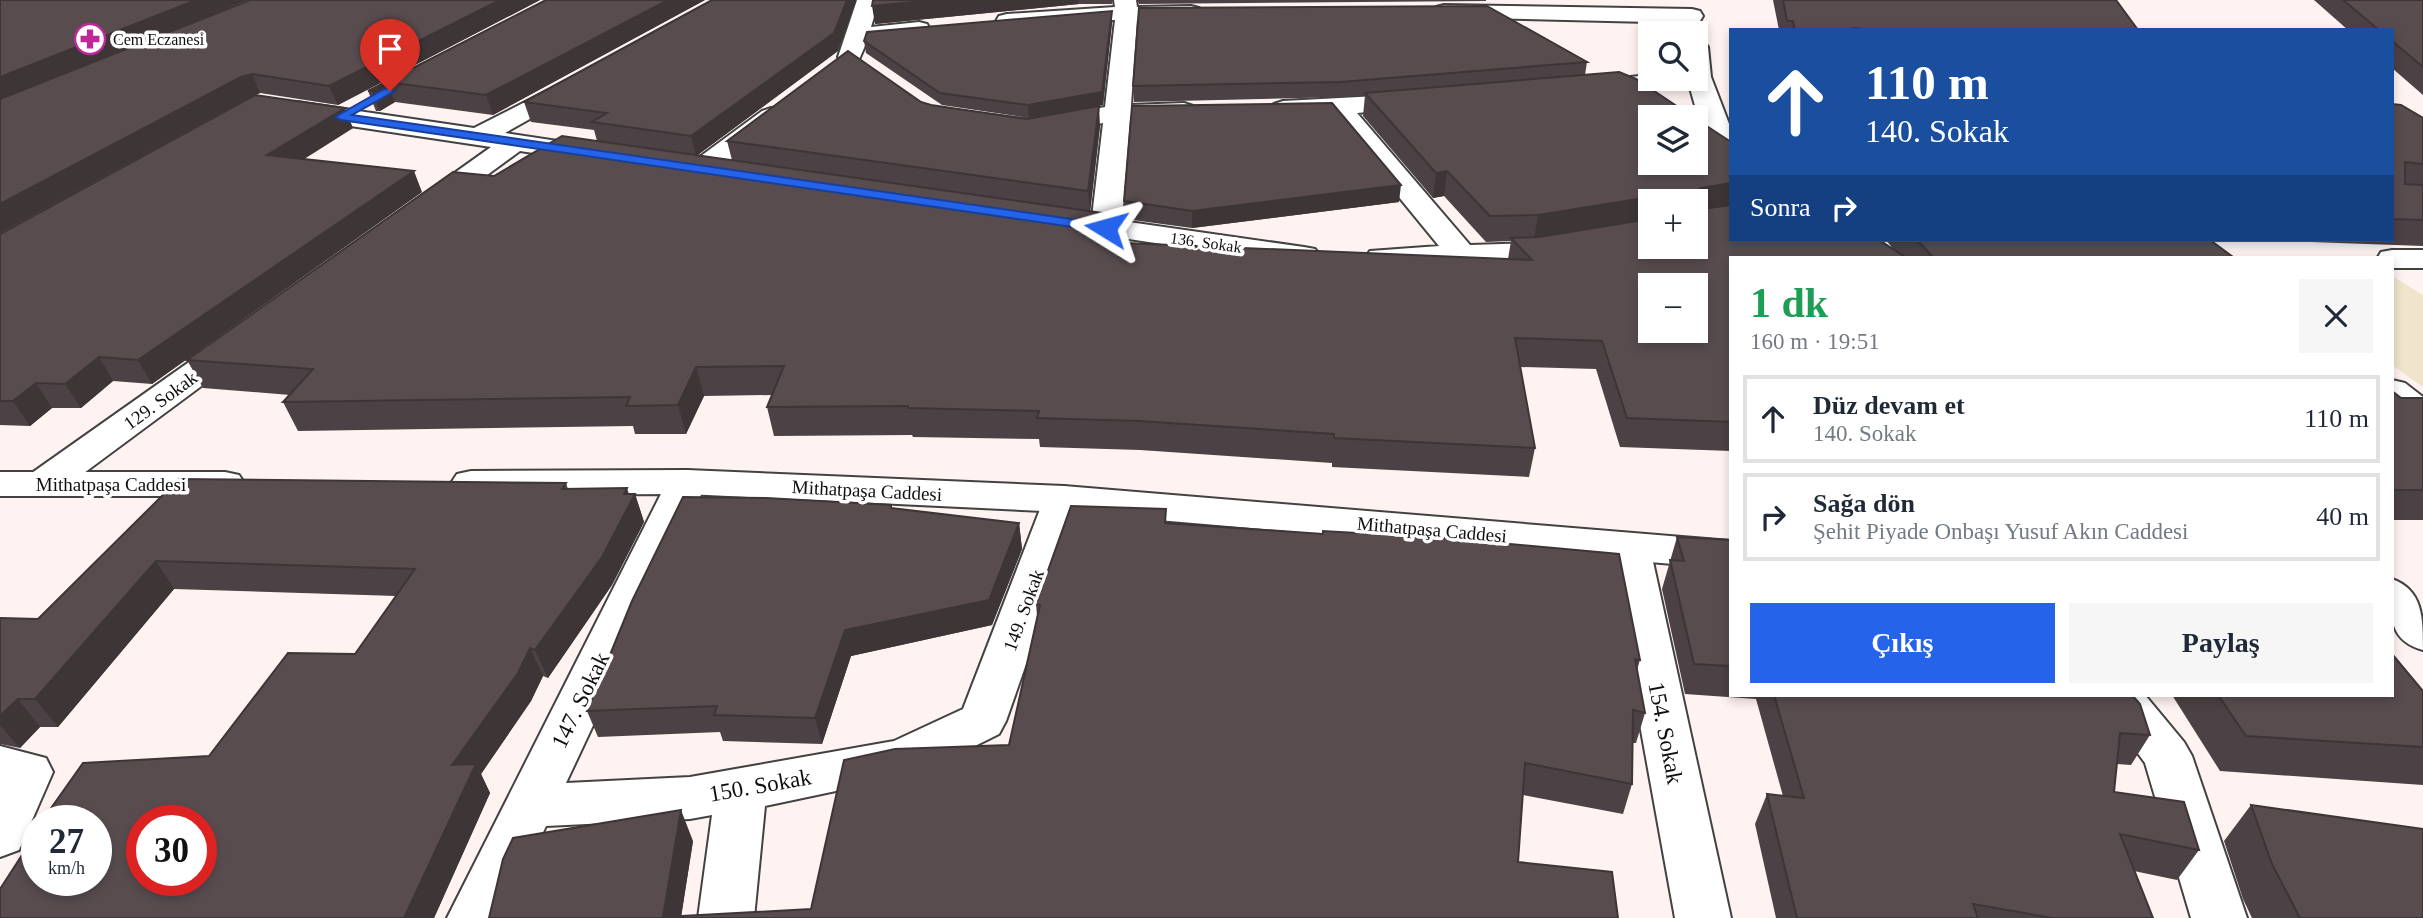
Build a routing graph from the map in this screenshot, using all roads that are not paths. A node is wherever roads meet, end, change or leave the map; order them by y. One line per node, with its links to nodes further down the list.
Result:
1 (868, 0): 10 (street)
2 (1480, 6): 5 (street); 6 (street); 9 (street)
3 (1126, 7): 4 (street); 7 (street); 26 (street)
4 (1213, 12)
5 (1421, 12)
6 (1693, 17)
7 (983, 23)
8 (941, 27): 10 (street)
9 (1538, 38)
10 (861, 54): 13 (street)
11 (1586, 65): 15 (street)
12 (596, 72): 30 (street)
13 (830, 72)
14 (1638, 84): 15 (street)
15 (1622, 86): 16 (street); 21 (street)
16 (1568, 90)
17 (1699, 91): 29 (street)
18 (378, 97): 27 (street)
19 (1433, 100): 23 (street)
20 (786, 105): 34 (street)
21 (1663, 105)
22 (274, 106): 27 (street)
23 (1339, 108): 24 (street); 40 (street)
24 (1255, 110)
25 (1214, 111): 26 (street)
26 (1116, 113): 28 (street); 38 (street)
27 (341, 117): 30 (street)
28 (1029, 129)
29 (1718, 131)
30 (478, 137): 31 (street)
31 (514, 142): 32 (street); 37 (street)
32 (618, 158)
33 (669, 166): 34 (street)
34 (700, 170): 35 (street)
35 (740, 176)
36 (1038, 218): 38 (street, 136. Sokak)
37 (402, 224)
38 (1106, 228): 40 (street, 136. Sokak)
39 (1638, 234): 40 (street, 136. Sokak)
40 (1462, 255)
41 (2394, 259): 42 (street)
42 (2423, 259)
43 (268, 321): 49 (street, 129. Sokak)
44 (2394, 392): 45 (street)
45 (2423, 414)
46 (687, 482): 47 (street, Mithatpaşa Caddesi); 51 (street, Mithatpaşa Caddesi); 62 (street, 147. Sokak)
47 (435, 483)
48 (0, 484): 49 (street, Mithatpaşa Caddesi)
49 (43, 484): 50 (street, Mithatpaşa Caddesi)
50 (267, 484)
51 (1064, 499): 52 (street, Mithatpaşa Caddesi); 59 (street, 149. Sokak)
52 (1629, 548): 53 (street, Mithatpaşa Caddesi); 66 (street, 154. Sokak)
53 (1729, 555)
54 (2394, 589): 55 (street)
55 (2423, 590)
56 (2394, 597): 57 (street)
57 (2423, 635)
58 (2120, 697): 67 (street)
59 (982, 721): 61 (street, 150. Sokak)
60 (0, 766): 63 (street)
61 (741, 790): 62 (street, 150. Sokak); 65 (street)
62 (528, 806): 64 (street, 147. Sokak)
63 (0, 835)
64 (475, 918)
65 (726, 918)
66 (1703, 918)
67 (2218, 918)

